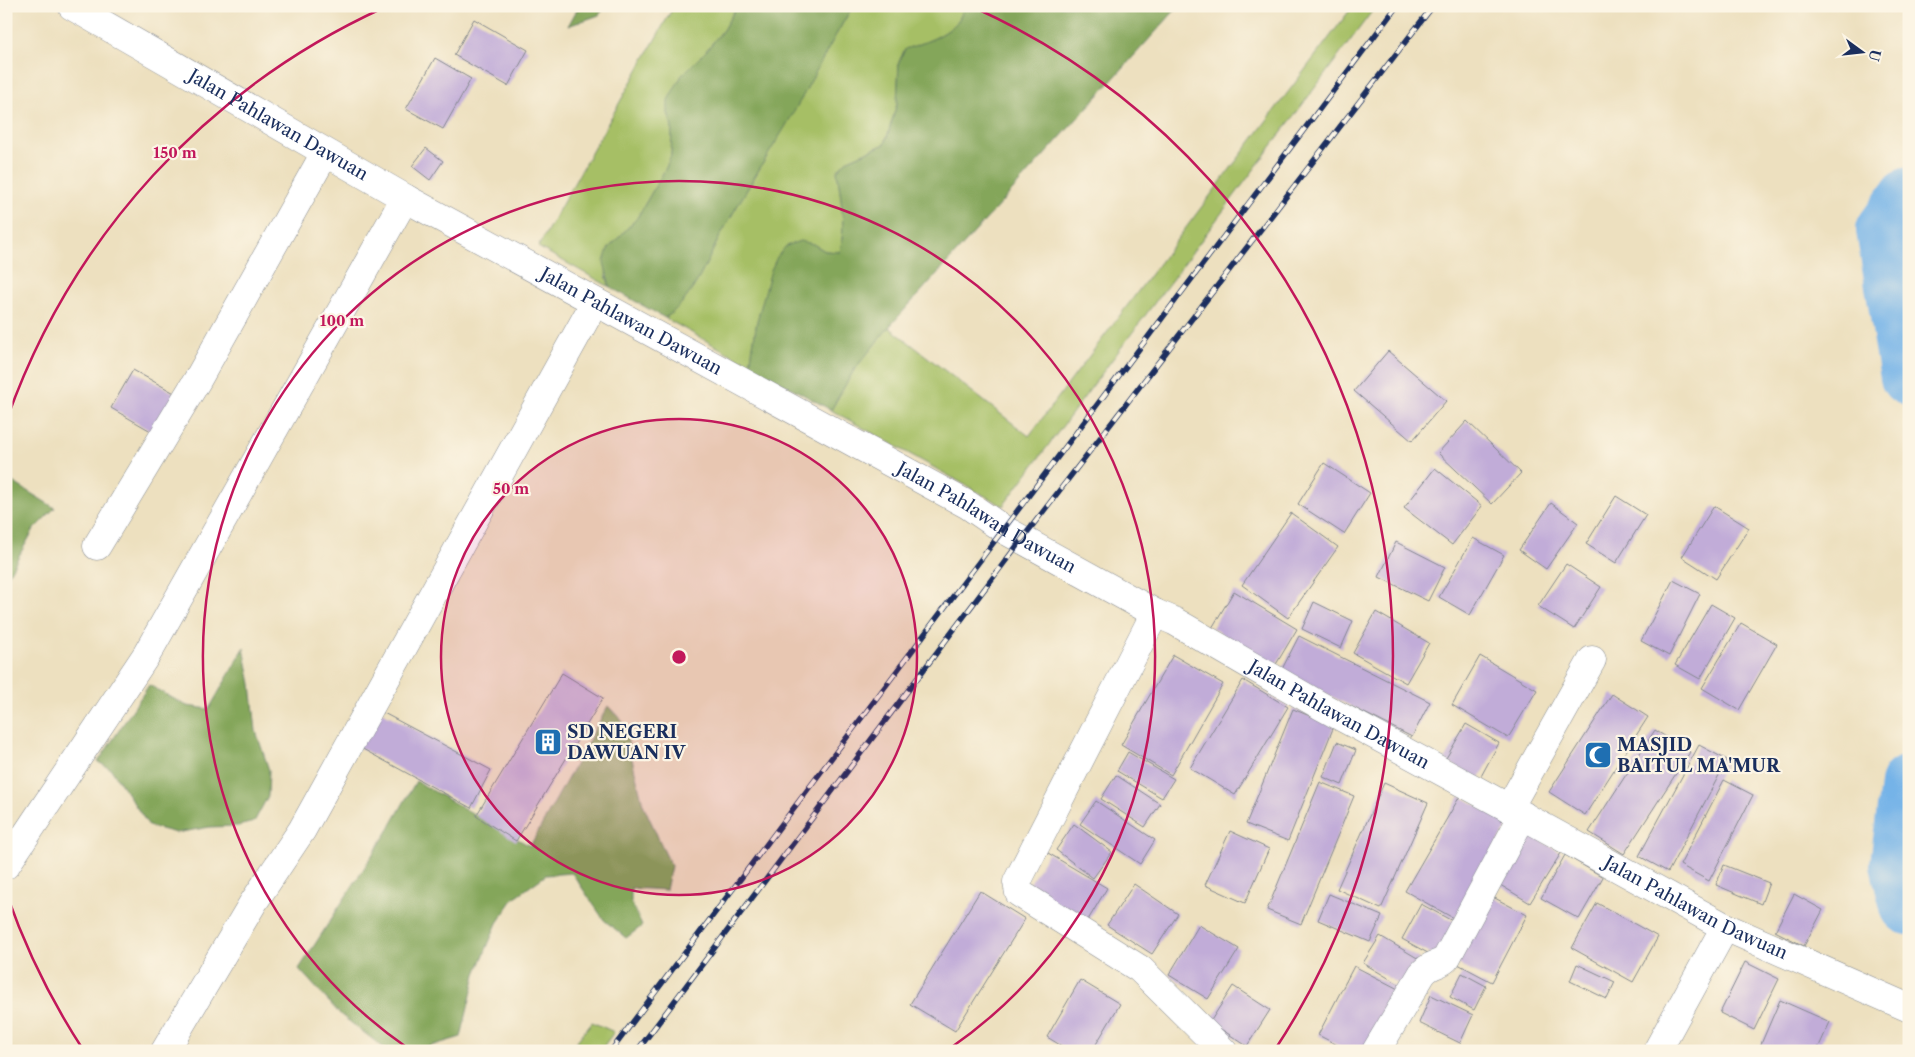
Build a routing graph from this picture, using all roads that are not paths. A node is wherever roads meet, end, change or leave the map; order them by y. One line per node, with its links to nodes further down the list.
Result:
1 (72, 6): 2 (street, Jalan Pahlawan Dawuan)
2 (325, 153): 3 (street, Jalan Pahlawan Dawuan); 5 (street)
3 (406, 198): 4 (street, Jalan Pahlawan Dawuan); 9 (street)
4 (595, 302): 6 (street, Jalan Pahlawan Dawuan); 12 (street)
5 (97, 546)
6 (1155, 613): 8 (street, Jalan Pahlawan Dawuan); 13 (street)
7 (1592, 660): 8 (street)
8 (1516, 811): 10 (street, Jalan Pahlawan Dawuan); 14 (street)
9 (6, 865)
10 (1725, 928): 11 (street, Jalan Pahlawan Dawuan); 15 (street)
11 (1909, 1008)
12 (165, 1051)
13 (1223, 1051)
14 (1376, 1051)
15 (1658, 1051)

